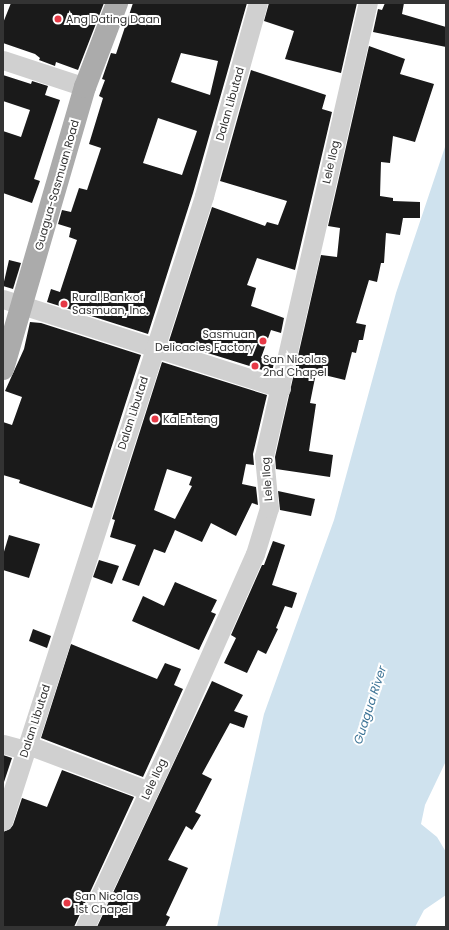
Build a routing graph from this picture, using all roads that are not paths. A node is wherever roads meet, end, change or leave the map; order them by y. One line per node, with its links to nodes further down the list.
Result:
1 (117, 3): 5 (main road, Guagua-Sasmuan Road)
2 (258, 3): 7 (street, Dalan Libutad)
3 (368, 3): 9 (street, Lele Ilog)
4 (3, 60): 5 (street)
5 (86, 87): 6 (main road, Guagua-Sasmuan Road)
6 (13, 302): 7 (street); 8 (main road, Guagua-Sasmuan Road)
7 (154, 348): 9 (street); 11 (street, Dalan Libutad)
8 (3, 369)
9 (280, 388): 12 (street, Lele Ilog)
10 (3, 744): 11 (street)
11 (27, 748): 12 (street); 13 (street, Dalan Libutad)
12 (149, 791): 14 (street, Lele Ilog)
13 (3, 821)
14 (85, 927)

